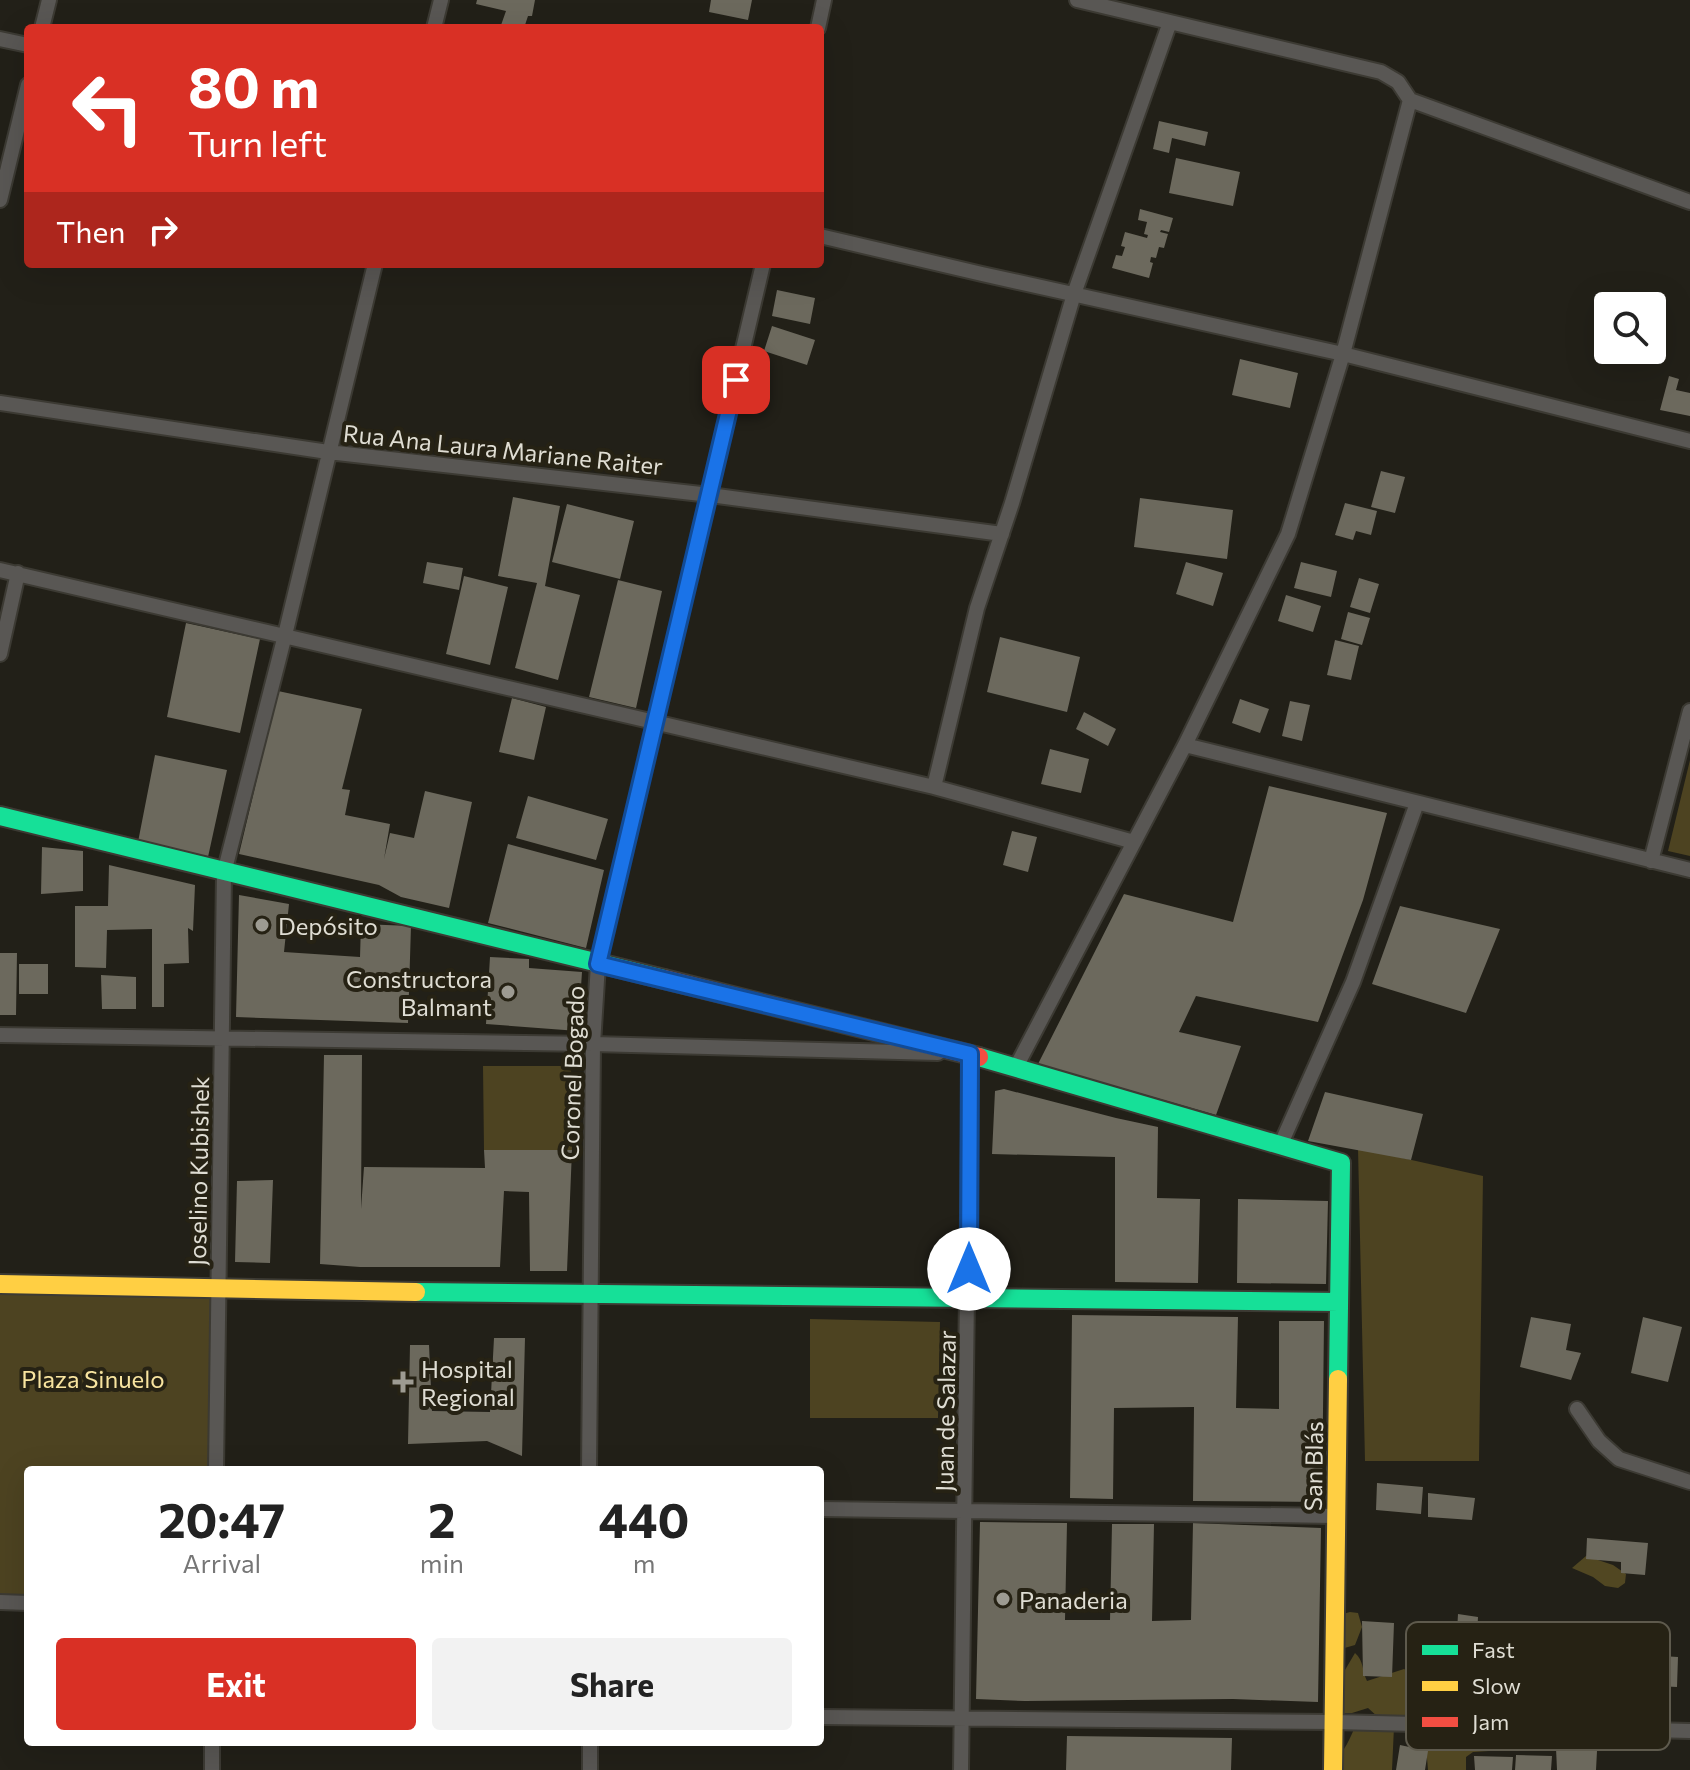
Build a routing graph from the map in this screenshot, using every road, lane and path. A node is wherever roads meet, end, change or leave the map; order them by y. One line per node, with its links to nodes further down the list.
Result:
1 (49, 0): 6 (street)
2 (441, 0): 7 (street)
3 (824, 0): 8 (street)
4 (1077, 0): 5 (street)
5 (1170, 22): 11 (street); 18 (street)
6 (43, 24)
7 (435, 24)
8 (819, 24)
9 (0, 39): 10 (street)
10 (24, 44)
11 (1410, 100): 14 (street); 19 (street)
12 (24, 101): 13 (street)
13 (0, 200)
14 (1690, 202)
15 (824, 237): 18 (street)
16 (374, 268): 22 (street, Joselino Kubishek)
17 (762, 268): 23 (street, Coronel Bogado)
18 (1074, 294): 19 (street); 24 (street)
19 (1343, 354): 21 (street); 31 (street)
20 (0, 403): 22 (street, Rua Ana Laura Mariane Raiter)
21 (1690, 441)
22 (328, 452): 23 (street, Rua Ana Laura Mariane Raiter); 27 (street, Joselino Kubishek)
23 (710, 495): 24 (street, Rua Ana Laura Mariane Raiter); 30 (street, Coronel Bogado)
24 (1002, 534): 32 (street)
25 (0, 570): 26 (street)
26 (18, 573): 27 (street); 28 (street)
27 (285, 635): 30 (street); 38 (street, Joselino Kubishek)
28 (0, 654)
29 (1690, 711): 36 (street)
30 (657, 722): 32 (street); 39 (street, Coronel Bogado)
31 (1185, 745): 33 (street); 35 (street)
32 (934, 787): 35 (street)
33 (1417, 803): 36 (street); 45 (street)
34 (0, 816): 38 (street)
35 (1134, 842): 44 (street)
36 (1651, 861): 37 (street)
37 (1690, 870)
38 (224, 873): 39 (street); 41 (street, Joselino Kubishek)
39 (598, 964): 42 (street, Coronel Bogado); 43 (street)
40 (0, 1035): 41 (street)
41 (222, 1040): 42 (street); 47 (street, Joselino Kubishek)
42 (593, 1044): 43 (street); 48 (street, Coronel Bogado)
43 (970, 1054): 44 (street); 49 (street, Juan de Salazar)
44 (1015, 1069): 45 (street)
45 (1280, 1146): 50 (street, San Blás)
46 (0, 1284): 47 (street)
47 (218, 1288): 48 (street); 52 (street, Joselino Kubishek)
48 (590, 1295): 49 (street); 53 (street, Coronel Bogado)
49 (968, 1299): 50 (street); 56 (street, Juan de Salazar)
50 (1339, 1302): 57 (street, San Blás)
51 (1577, 1409): 54 (street)
52 (216, 1466)
53 (589, 1466)
54 (1690, 1482)
55 (824, 1509): 56 (street)
56 (965, 1510): 57 (street); 61 (street, Juan de Salazar)
57 (1336, 1516): 62 (street, San Blás)
58 (0, 1602): 59 (street)
59 (24, 1603)
60 (824, 1717): 61 (street)
61 (962, 1718): 62 (street); 70 (street, Juan de Salazar)
62 (1334, 1722): 63 (street); 71 (street, San Blás)
63 (1406, 1724)
64 (1670, 1730): 65 (street)
65 (1690, 1731)
66 (212, 1746): 68 (street)
67 (590, 1746): 69 (street)
68 (212, 1770)
69 (590, 1770)
70 (961, 1770)
71 (1333, 1770)

